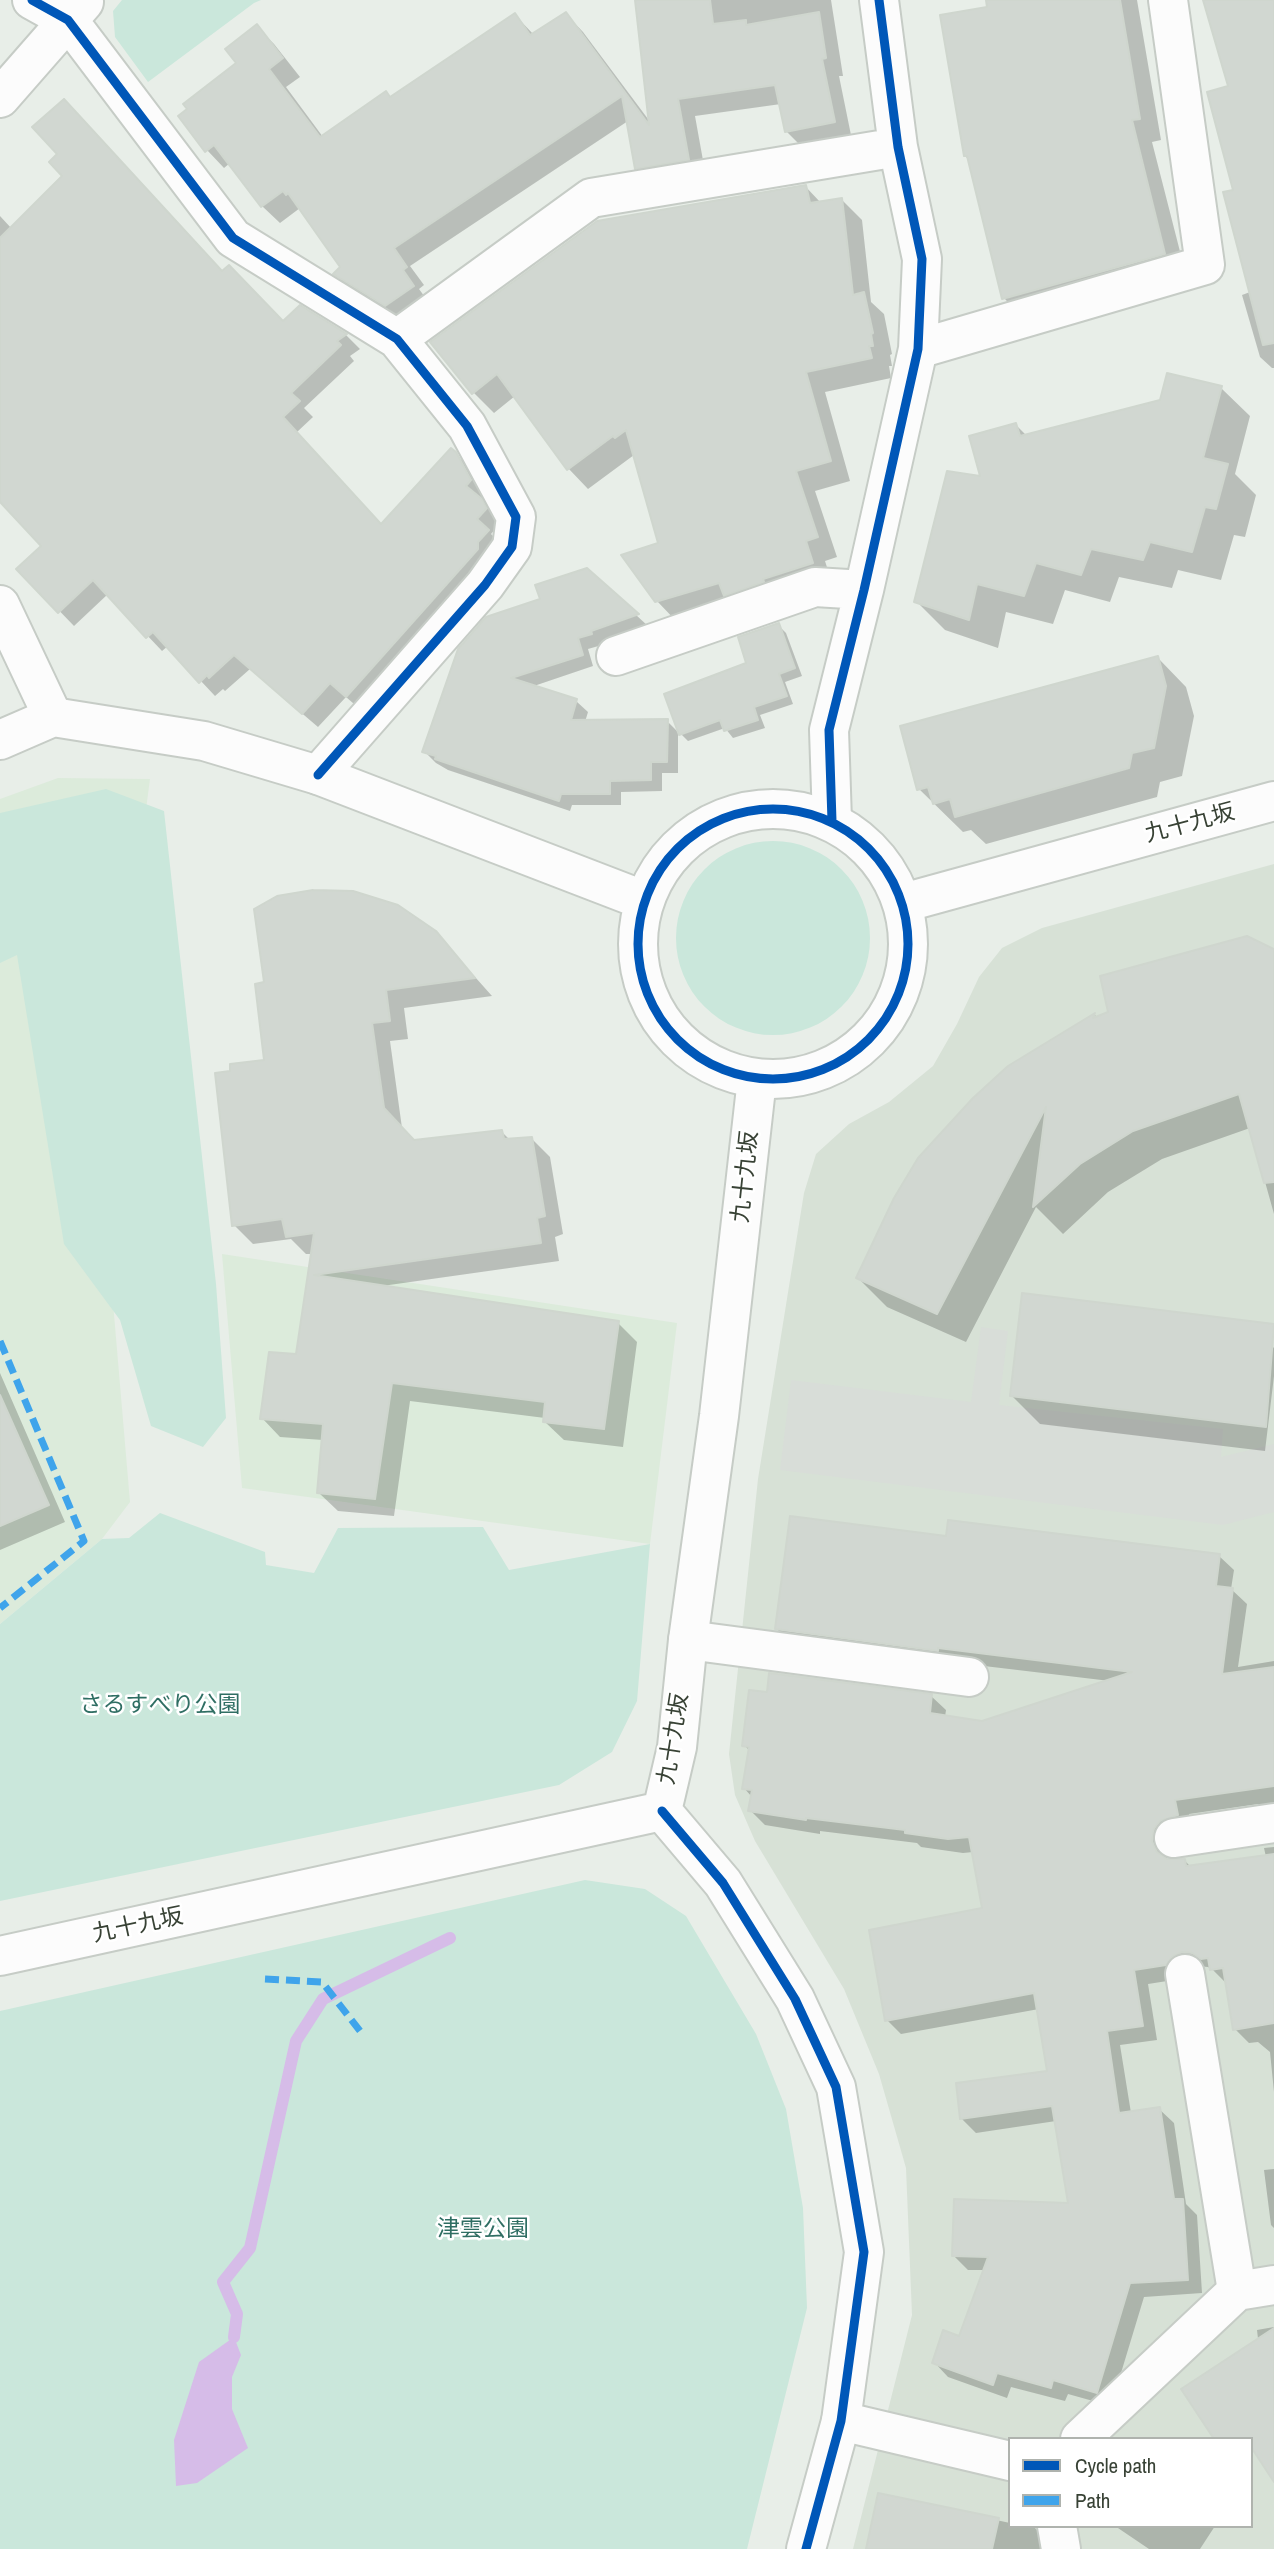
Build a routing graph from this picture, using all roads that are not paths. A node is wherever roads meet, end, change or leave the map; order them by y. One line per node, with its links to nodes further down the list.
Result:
1 (32, 0): 4 (street)
2 (878, 0): 6 (street)
3 (1168, 0): 8 (street)
4 (77, 10): 5 (street); 7 (street)
5 (0, 98)
6 (898, 147): 7 (street); 8 (street)
7 (397, 339): 14 (street)
8 (918, 349): 9 (street)
9 (864, 590): 11 (street); 16 (street)
10 (0, 606): 12 (street)
11 (616, 656)
12 (53, 717): 13 (street); 14 (street)
13 (0, 740)
14 (318, 775): 17 (street)
15 (1274, 801): 18 (street, 九十九坂)
16 (832, 821): 17 (street); 18 (street)
17 (643, 900): 19 (street)
18 (903, 904): 19 (street)
19 (757, 1079): 20 (street, 九十九坂)
20 (688, 1640): 21 (street); 22 (street, 九十九坂)
21 (969, 1678)
22 (662, 1811): 25 (street, 九十九坂); 28 (street)
23 (1274, 1823): 24 (street)
24 (1174, 1838)
25 (0, 1956)
26 (1185, 1974): 27 (street)
27 (1256, 2288): 29 (street)
28 (841, 2421): 30 (street); 32 (street)
29 (1082, 2437)
30 (1008, 2461)
31 (1057, 2528): 33 (street)
32 (806, 2549)
33 (1061, 2549)

